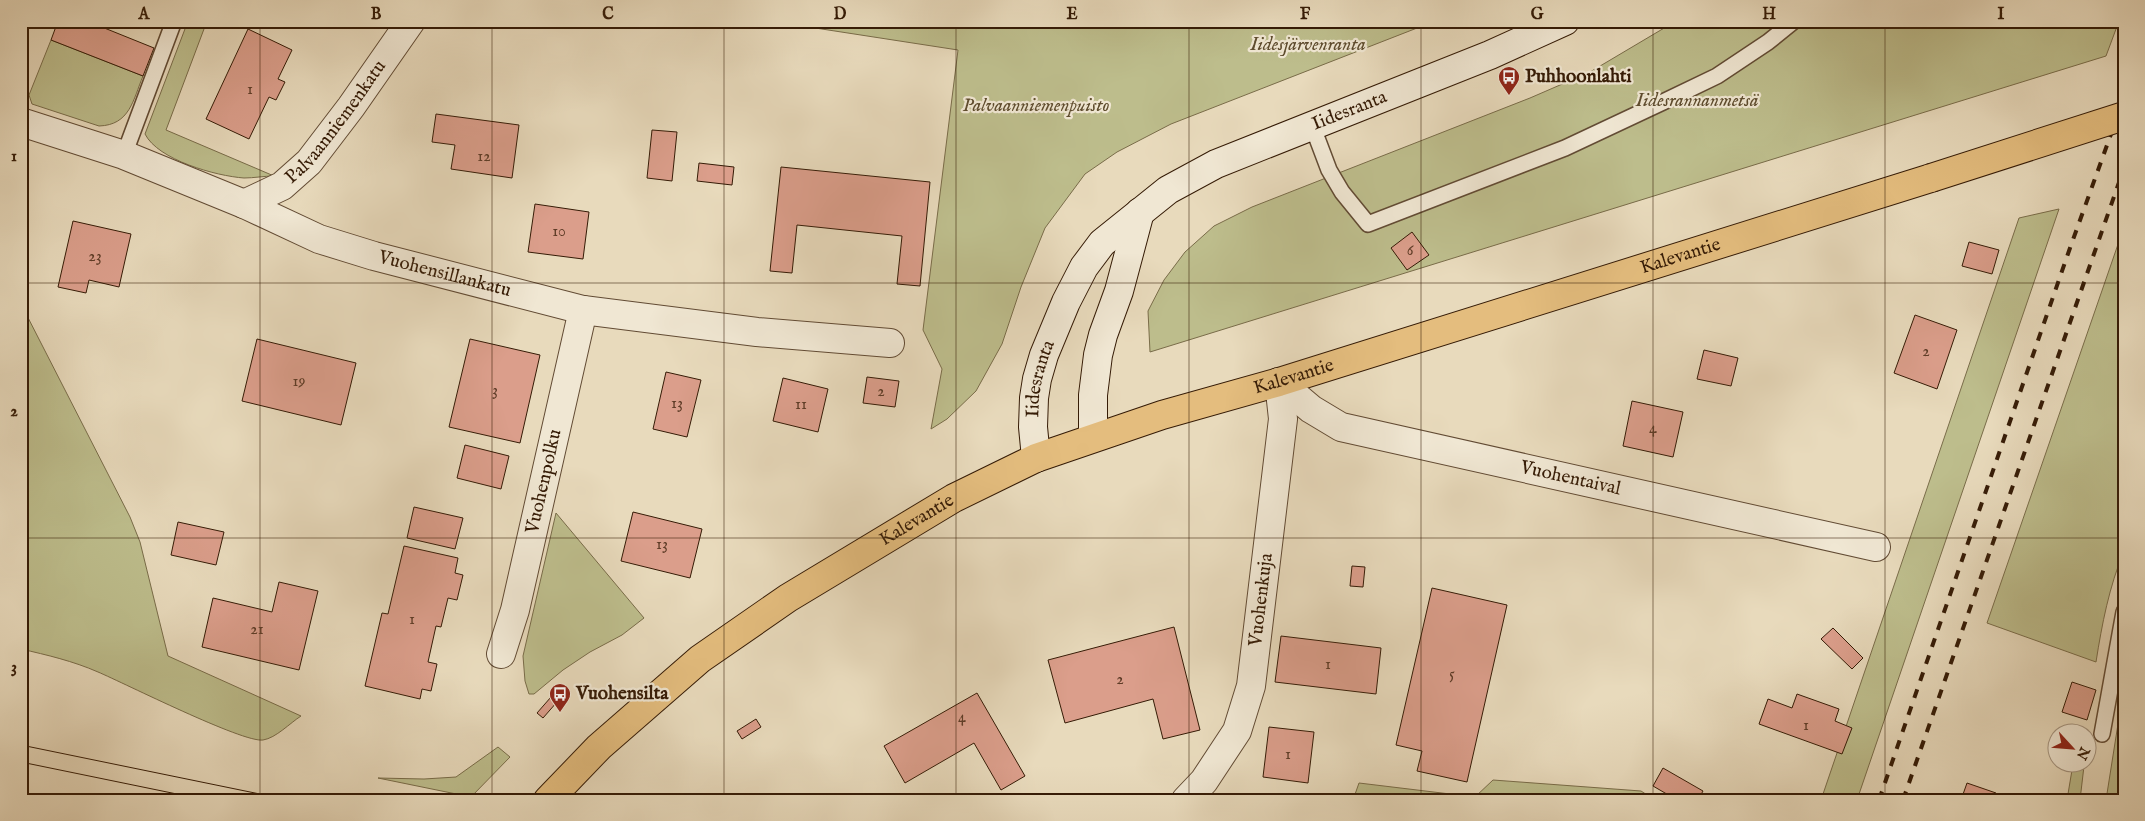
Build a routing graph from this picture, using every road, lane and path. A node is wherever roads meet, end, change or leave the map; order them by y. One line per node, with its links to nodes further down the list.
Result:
1 (174, 21): 8 (lane)
2 (411, 21): 9 (street, Palvaanniemenkatu)
3 (1565, 21): 7 (street, Iidesranta)
4 (1794, 21): 7 (lane)
5 (2124, 116): 13 (main road, Kalevantie, bridge)
6 (21, 122): 8 (street, Vuohensillankatu)
7 (1312, 125): 10 (street, Iidesranta)
8 (124, 155): 9 (street, Vuohensillankatu)
9 (244, 204): 11 (street, Vuohensillankatu)
10 (1140, 212): 14 (street); 15 (street, Iidesranta)
11 (583, 310): 12 (street, Vuohensillankatu); 18 (street, Vuohenpolku)
12 (890, 343)
13 (1279, 382): 14 (main road, Kalevantie); 16 (street, Vuohentaival); 21 (street, Vuohenkuja)
14 (1093, 437): 15 (main road, Kalevantie)
15 (1036, 458): 20 (main road, Kalevantie)
16 (1876, 547)
17 (2124, 612): 19 (lane)
18 (500, 654)
19 (2102, 734)
20 (548, 800)
21 (1186, 800)

